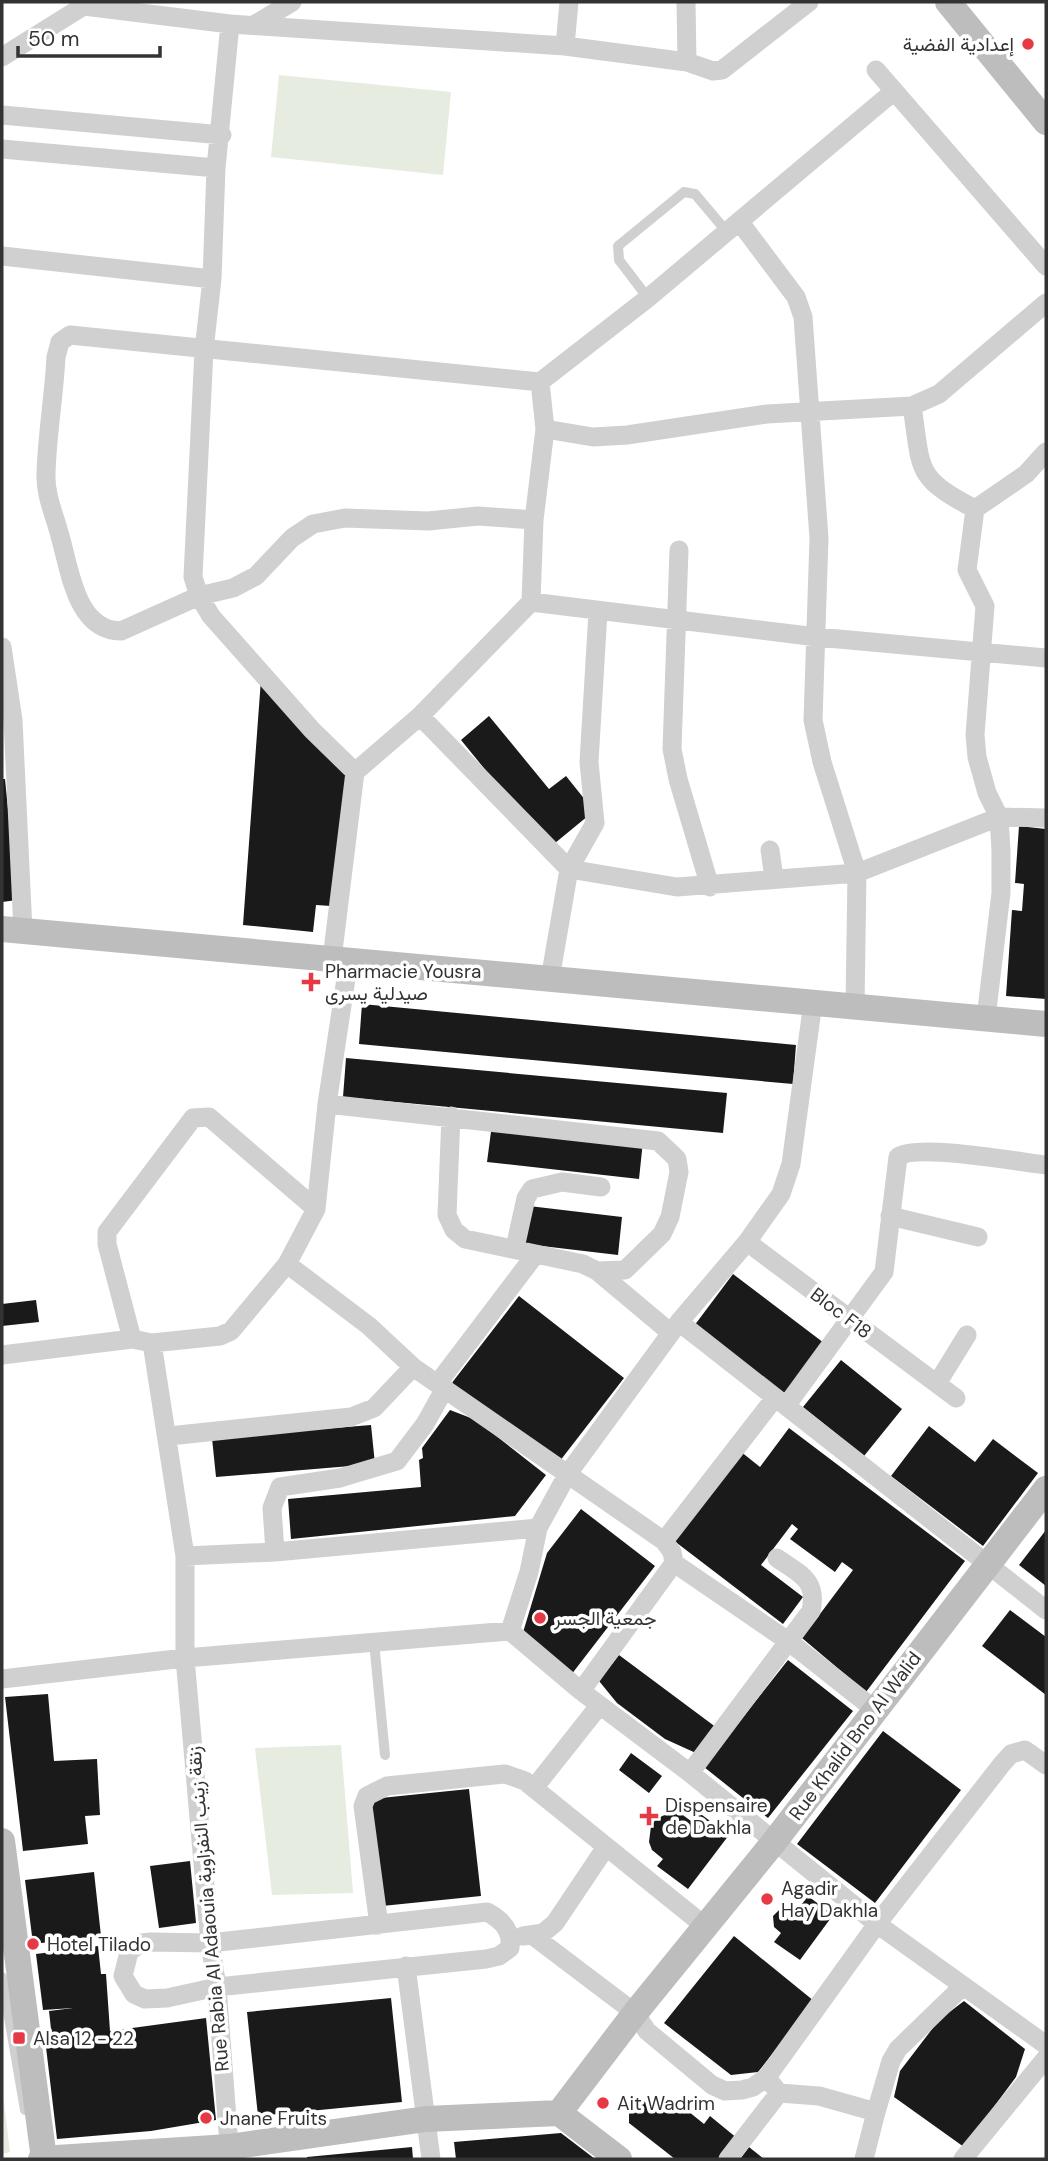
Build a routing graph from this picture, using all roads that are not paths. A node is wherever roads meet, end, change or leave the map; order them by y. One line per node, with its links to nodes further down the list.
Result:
1 (292, 2): 8 (street)
2 (569, 2): 9 (street)
3 (686, 2): 11 (street)
4 (809, 2): 11 (street)
5 (948, 2): 15 (street)
6 (87, 4): 7 (street); 10 (street)
7 (230, 24): 8 (street); 16 (street)
8 (254, 25): 9 (street)
9 (565, 46): 11 (street)
10 (2, 57)
11 (687, 62)
12 (876, 70): 13 (street)
13 (893, 92): 19 (street); 21 (street)
14 (2, 115): 16 (street)
15 (1046, 122)
16 (222, 135): 18 (street)
17 (2, 149): 18 (street)
18 (216, 168): 22 (street)
19 (733, 226): 23 (street); 23 (lane); 28 (street)
20 (2, 256): 22 (street)
21 (1046, 267)
22 (212, 279): 25 (street)
23 (648, 298): 26 (street)
24 (1046, 303): 27 (street)
25 (204, 350): 26 (street); 34 (street); 34 (street)
26 (540, 382): 29 (street)
27 (912, 406): 28 (street); 31 (street)
28 (810, 411): 29 (street); 38 (street)
29 (545, 429): 32 (street)
30 (1046, 452): 31 (street)
31 (975, 509): 40 (street)
32 (534, 520): 34 (street); 35 (street)
33 (679, 550): 37 (street)
34 (199, 596): 43 (street)
35 (531, 603): 36 (street); 42 (street)
36 (598, 612): 37 (street); 47 (street)
37 (677, 622): 38 (street); 50 (street)
38 (817, 637): 40 (street); 48 (street)
39 (2, 647): 51 (street)
40 (980, 652): 41 (street); 44 (street)
41 (1046, 658)
42 (420, 716): 43 (street); 47 (street)
43 (355, 772): 52 (street)
44 (999, 817): 45 (street); 48 (street); 56 (street)
45 (1046, 818)
46 (770, 850): 49 (street)
47 (569, 869): 50 (street); 53 (street)
48 (857, 873): 49 (street); 55 (street)
49 (774, 878): 50 (street)
50 (710, 887)
51 (12, 930): 52 (street)
52 (341, 959): 53 (street); 58 (street)
53 (550, 979): 54 (street)
54 (813, 1002): 55 (street); 65 (street)
55 (855, 1006): 56 (street)
56 (986, 1018): 57 (street)
57 (1046, 1024)
58 (327, 1104): 59 (street); 62 (street)
59 (451, 1116): 66 (street); 69 (street)
60 (1046, 1165): 63 (street)
61 (601, 1187): 66 (street)
62 (316, 1209): 68 (street); 73 (street)
63 (890, 1216): 64 (street); 70 (street)
64 (978, 1237)
65 (747, 1242): 70 (street, Bloc F18); 71 (street)
66 (515, 1248): 67 (street)
67 (535, 1255): 69 (street); 78 (street)
68 (287, 1264): 74 (street); 76 (street)
69 (597, 1270): 71 (street)
70 (850, 1321): 77 (street, Bloc F18); 80 (street)
71 (675, 1327): 80 (street); 82 (street)
72 (967, 1335): 77 (street)
73 (132, 1339): 74 (street); 75 (street)
74 (152, 1343): 81 (street, Rue Rabia Al Adaouia زنقة زينب النفزاوية)
75 (2, 1355)
76 (413, 1367): 78 (street); 81 (street)
77 (938, 1382): 79 (street, Bloc F18)
78 (441, 1386): 82 (street); 86 (street)
79 (956, 1398)
80 (780, 1402): 85 (street); 90 (street)
81 (169, 1436): 87 (street, Rue Rabia Al Adaouia زنقة زينب النفزاوية)
82 (567, 1475): 84 (street); 85 (street)
83 (1046, 1489): 90 (street, Rue Khalid Bno Al Walid)
84 (538, 1528): 86 (street); 92 (street)
85 (664, 1541): 89 (street)
86 (275, 1552): 87 (street)
87 (185, 1556): 95 (street, Rue Rabia Al Adaouia زنقة زينب النفزاوية)
88 (777, 1558): 93 (street)
89 (674, 1563): 93 (street); 97 (street)
90 (989, 1565): 91 (street); 99 (street, Rue Khalid Bno Al Walid)
91 (1046, 1611)
92 (510, 1631): 94 (street); 97 (street)
93 (788, 1641): 99 (street); 102 (street)
94 (374, 1642): 95 (street); 100 (lane)
95 (185, 1658): 96 (street); 112 (street, Rue Rabia Al Adaouia زنقة زينب النفزاوية)
96 (2, 1674)
97 (581, 1691): 98 (street)
98 (599, 1706): 102 (street); 103 (street)
99 (874, 1709): 105 (street, Rue Khalid Bno Al Walid)
100 (385, 1755)
101 (1046, 1765): 107 (street)
102 (690, 1773): 105 (street)
103 (534, 1788): 106 (street); 108 (street)
104 (2, 1841): 128 (street)
105 (774, 1842): 107 (street); 109 (street, Rue Khalid Bno Al Walid)
106 (606, 1847): 109 (street); 110 (street)
107 (877, 1924): 115 (street); 120 (street)
108 (379, 1925): 111 (street); 112 (street)
109 (706, 1927): 117 (street, Rue Khalid Bno Al Walid)
110 (532, 1935): 111 (street); 117 (street)
111 (511, 1938): 113 (street)
112 (210, 1943): 116 (street, Rue Rabia Al Adaouia زنقة زينب النفزاوية); 116 (street)
113 (406, 1966): 116 (street); 124 (street)
114 (2, 1977): 123 (lane)
115 (963, 1986): 118 (street); 121 (street)
116 (217, 1987): 126 (street, Rue Rabia Al Adaouia زنقة زينب النفزاوية)
117 (635, 2012): 120 (street); 122 (street, Rue Khalid Bno Al Walid)
118 (1046, 2045)
119 (1046, 2058): 133 (street)
120 (773, 2085): 121 (street); 131 (street)
121 (876, 2112): 132 (street)
122 (559, 2113): 124 (street); 130 (street)
123 (26, 2118)
124 (426, 2119): 126 (street); 129 (street)
125 (28, 2131): 127 (lane)
126 (230, 2153): 128 (street)
127 (32, 2159)
128 (43, 2159)
129 (431, 2159)
130 (619, 2159)
131 (728, 2159)
132 (864, 2159)
133 (963, 2159)

